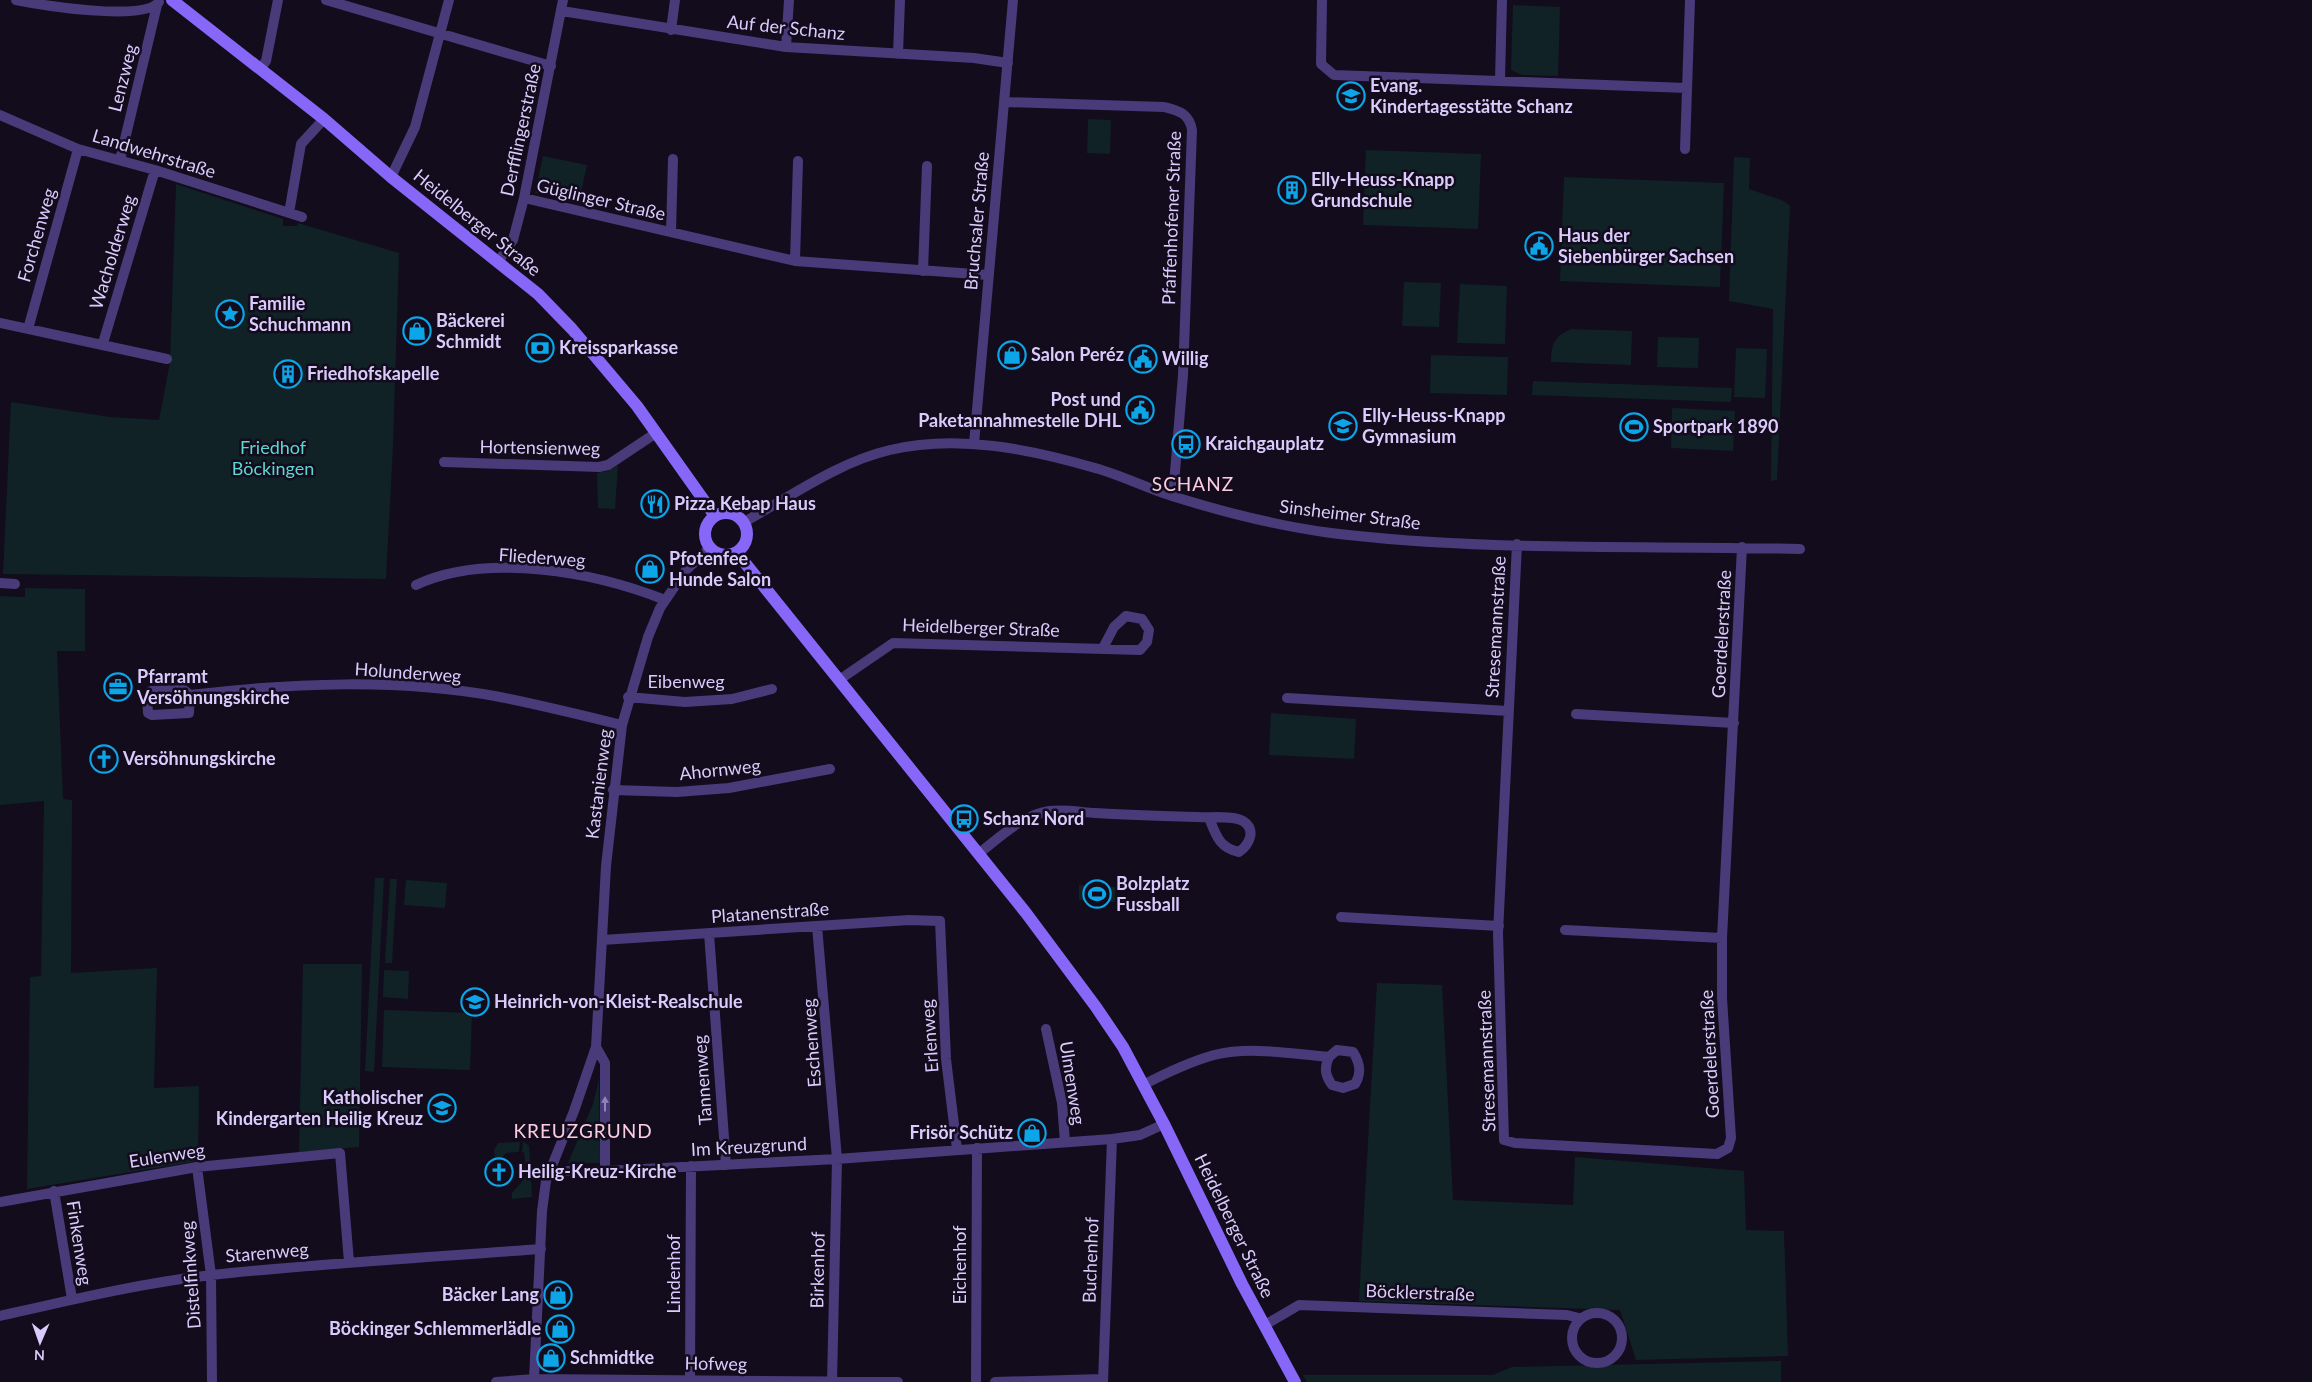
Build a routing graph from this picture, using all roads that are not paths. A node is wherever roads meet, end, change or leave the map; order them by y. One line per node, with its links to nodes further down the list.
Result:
1 (16, 0): 13 (street)
2 (172, 0): 21 (main road, Heidelberger Straße)
3 (278, 0): 21 (street)
4 (326, 0): 16 (street)
5 (449, 0): 16 (street)
6 (675, 0): 15 (street)
7 (790, 0): 17 (street)
8 (900, 0): 18 (street)
9 (1013, 0): 19 (street, Bruchsaler Straße)
10 (1322, 0): 22 (street)
11 (1502, 0): 22 (street)
12 (1690, 0): 23 (street)
13 (159, 2): 30 (street, Lenzweg)
14 (562, 5): 15 (street, Auf der Schanz); 20 (street, Derfflingerstraße)
15 (671, 30): 17 (street, Auf der Schanz)
16 (440, 34): 20 (street); 34 (street)
17 (786, 47): 18 (street, Auf der Schanz)
18 (898, 54): 19 (street, Auf der Schanz)
19 (1008, 63): 24 (street, Bruchsaler Straße)
20 (550, 66): 35 (street, Derfflingerstraße)
21 (260, 69): 26 (main road, Heidelberger Straße)
22 (1500, 80): 23 (street)
23 (1687, 88): 28 (street)
24 (1005, 102): 42 (street, Bruchsaler Straße); 50 (street, Pfaffenhofener Straße)
25 (0, 115): 27 (street, Landwehrstraße)
26 (324, 119): 34 (main road, Heidelberger Straße); 36 (street)
27 (78, 148): 30 (street, Landwehrstraße); 44 (street, Forchenweg)
28 (1685, 149)
29 (673, 159): 38 (street, Güglinger Straße)
30 (120, 160): 33 (street, Landwehrstraße)
31 (798, 161): 39 (street)
32 (926, 166): 41 (street)
33 (155, 170): 36 (street, Landwehrstraße); 45 (street, Wacholderweg)
34 (391, 177): 40 (main road, Heidelberger Straße)
35 (524, 198): 38 (street, Güglinger Straße); 40 (street, Derfflingerstraße)
36 (289, 213): 37 (street, Landwehrstraße)
37 (302, 217)
38 (671, 232): 39 (street, Güglinger Straße)
39 (795, 261): 41 (street, Güglinger Straße)
40 (498, 262): 47 (main road, Heidelberger Straße)
41 (923, 271): 42 (street, Güglinger Straße)
42 (988, 274): 48 (street, Bruchsaler Straße)
43 (0, 323): 44 (street)
44 (28, 329): 45 (street)
45 (103, 343): 46 (street)
46 (167, 359)
47 (656, 433): 49 (street, Hortensienweg); 51 (main road, Heidelberger Straße)
48 (974, 444): 50 (street, Sinsheimer Straße); 52 (street, Sinsheimer Straße)
49 (444, 462)
50 (1173, 496): 53 (street, Sinsheimer Straße)
51 (715, 516): 52 (main road); 55 (main road)
52 (744, 522): 57 (main road)
53 (1517, 544): 54 (street, Sinsheimer Straße); 68 (street, Stresemannstraße)
54 (1742, 547): 56 (street, Sinsheimer Straße); 70 (street, Goerdelerstraße)
55 (710, 548): 57 (main road); 61 (street, Kastanienweg)
56 (1800, 549)
57 (737, 553): 63 (main road, Heidelberger Straße)
58 (0, 583): 59 (street)
59 (15, 584)
60 (416, 585): 61 (street, Fliederweg)
61 (665, 600): 66 (street, Kastanienweg)
62 (1103, 648): 62 (street, Heidelberger Straße); 63 (street, Heidelberger Straße)
63 (839, 680): 75 (main road, Heidelberger Straße)
64 (772, 689): 66 (street, Eibenweg)
65 (190, 695): 71 (street, Holunderweg)
66 (628, 697): 71 (street, Kastanienweg)
67 (1287, 698): 68 (street, Stresemannstraße)
68 (1508, 711): 79 (street, Stresemannstraße)
69 (1576, 714): 70 (street, Goerdelerstraße)
70 (1734, 723): 82 (street, Goerdelerstraße)
71 (622, 725): 73 (street, Kastanienweg)
72 (830, 769): 73 (street, Ahornweg)
73 (613, 790): 83 (street, Kastanienweg)
74 (1208, 818): 75 (street)
75 (978, 854): 87 (main road, Heidelberger Straße)
76 (1340, 917): 79 (street)
77 (940, 921): 78 (street, Platanenstraße); 92 (street, Erlenweg)
78 (817, 926): 81 (street, Platanenstraße); 94 (street, Eschenweg)
79 (1498, 926): 93 (street, Stresemannstraße)
80 (1565, 930): 82 (street)
81 (709, 933): 83 (street, Platanenstraße); 95 (street, Tannenweg)
82 (1722, 938): 93 (street, Goerdelerstraße)
83 (602, 940): 85 (street, Kastanienweg)
84 (1046, 1029): 90 (street, Ulmenweg)
85 (596, 1047): 98 (street, Kastanienweg, one-way to 85); 99 (street, Kastanienweg)
86 (1329, 1057): 87 (street)
87 (1143, 1085): 88 (main road, Heidelberger Straße)
88 (1164, 1124): 89 (street, Im Kreuzgrund); 108 (main road, Heidelberger Straße)
89 (1112, 1139): 90 (street, Im Kreuzgrund); 110 (street, Buchenhof)
90 (1065, 1142): 91 (street, Im Kreuzgrund)
91 (977, 1148): 92 (street, Im Kreuzgrund); 116 (street, Eichenhof)
92 (957, 1149): 94 (street, Im Kreuzgrund)
93 (1710, 1153)
94 (837, 1159): 95 (street, Im Kreuzgrund); 114 (street, Birkenhof)
95 (726, 1164): 96 (street, Im Kreuzgrund)
96 (690, 1166): 98 (street, Im Kreuzgrund); 111 (street, Lindenhof)
97 (197, 1167): 100 (street, Eulenweg); 103 (street, Eulenweg); 104 (street, Distelfinkweg)
98 (605, 1170): 99 (street, Im Kreuzgrund)
99 (549, 1171): 102 (street)
100 (54, 1191): 101 (street, Eulenweg); 105 (street, Finkenweg)
101 (0, 1202)
102 (541, 1249): 103 (street, Starenweg); 109 (street)
103 (349, 1262): 104 (street, Starenweg)
104 (211, 1275): 105 (street, Starenweg); 112 (street, Distelfinkweg)
105 (72, 1299): 106 (street, Starenweg)
106 (0, 1316)
107 (1579, 1318): 107 (street, Böcklerstraße); 108 (street, Böcklerstraße)
108 (1265, 1325): 118 (main road, Heidelberger Straße)
109 (534, 1378): 111 (street, Hofweg); 113 (street)
110 (1102, 1380): 117 (street)
111 (690, 1381): 114 (street, Hofweg)
112 (212, 1382)
113 (496, 1382)
114 (832, 1382): 115 (street, Hofweg)
115 (898, 1382)
116 (976, 1382)
117 (995, 1382)
118 (1295, 1382)

